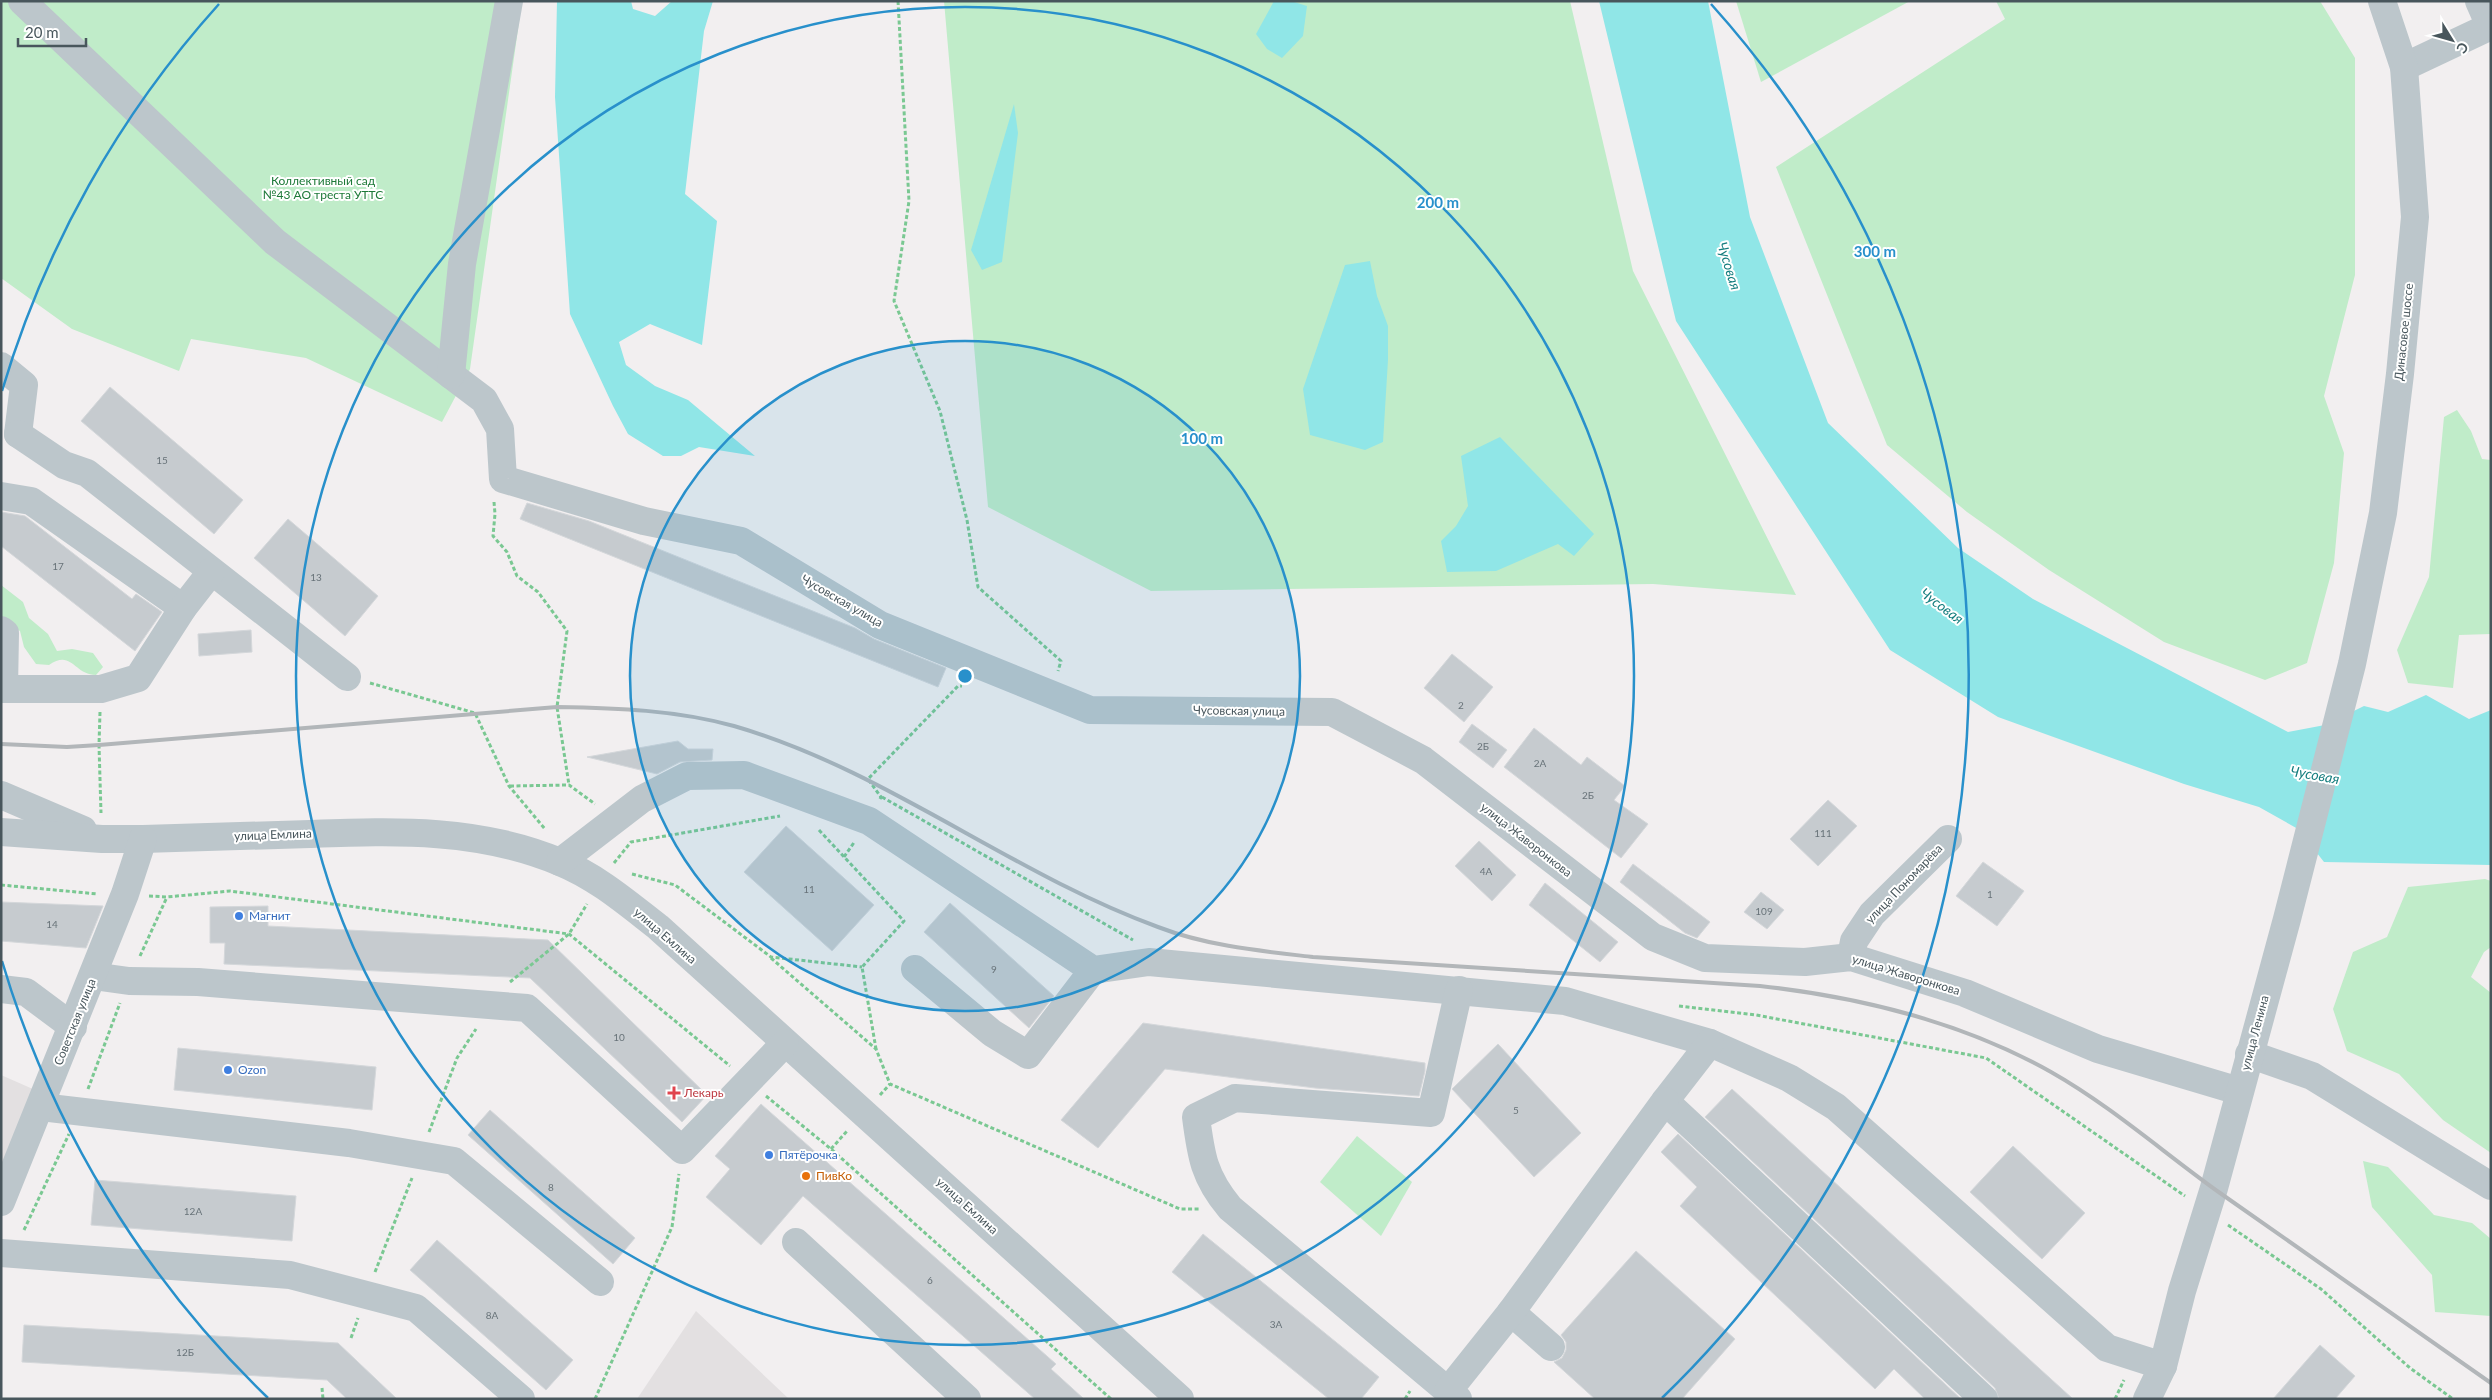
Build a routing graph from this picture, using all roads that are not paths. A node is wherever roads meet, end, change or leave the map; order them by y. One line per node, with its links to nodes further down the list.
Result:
1 (22, 1): 8 (street)
2 (509, 1): 8 (street)
3 (2382, 1): 6 (street, Динасовое шоссе)
4 (2479, 1): 5 (street)
5 (2490, 26): 6 (street)
6 (2404, 67): 14 (street, Динасовое шоссе)
7 (1, 366): 9 (street)
8 (451, 375): 17 (street, Чусовская улица)
9 (10, 438): 11 (street)
10 (1, 496): 12 (street)
11 (211, 572): 12 (street); 15 (street)
12 (183, 608): 16 (street)
13 (1, 630): 16 (street)
14 (2352, 664): 33 (street, улица Ленина)
15 (348, 677)
16 (3, 689)
17 (1332, 712): 24 (street, улица Жаворонкова)
18 (1, 795): 20 (street)
19 (1, 832): 20 (street, улица Емлина)
20 (102, 839): 21 (street, улица Емлина)
21 (144, 839): 23 (street, улица Емлина); 27 (street, Советская улица)
22 (1948, 839): 24 (street, улица Пономарёва)
23 (568, 856): 26 (street); 31 (street, улица Емлина)
24 (1851, 957): 34 (street, улица Жаворонкова)
25 (915, 969): 26 (street)
26 (1093, 970): 29 (street)
27 (93, 976): 30 (street, Советская улица); 31 (street)
28 (1, 989): 30 (street)
29 (1459, 990): 32 (street); 45 (street)
30 (73, 1027): 36 (street, Советская улица)
31 (785, 1042): 49 (street, улица Емлина)
32 (1710, 1043): 35 (street); 44 (street)
33 (2249, 1054): 34 (street, улица Ленина); 37 (street)
34 (2239, 1091): 44 (street, улица Ленина)
35 (1665, 1101): 42 (street); 50 (street)
36 (41, 1107): 38 (street, Советская улица); 41 (street)
37 (2491, 1186)
38 (1, 1202)
39 (796, 1242): 48 (street)
40 (1, 1253): 47 (street)
41 (600, 1282)
42 (1511, 1312): 43 (street); 45 (street)
43 (1551, 1347)
44 (2163, 1366): 46 (street, улица Ленина)
45 (1453, 1395)
46 (2149, 1398)
47 (521, 1399)
48 (967, 1399)
49 (1180, 1399)
50 (1984, 1399)

